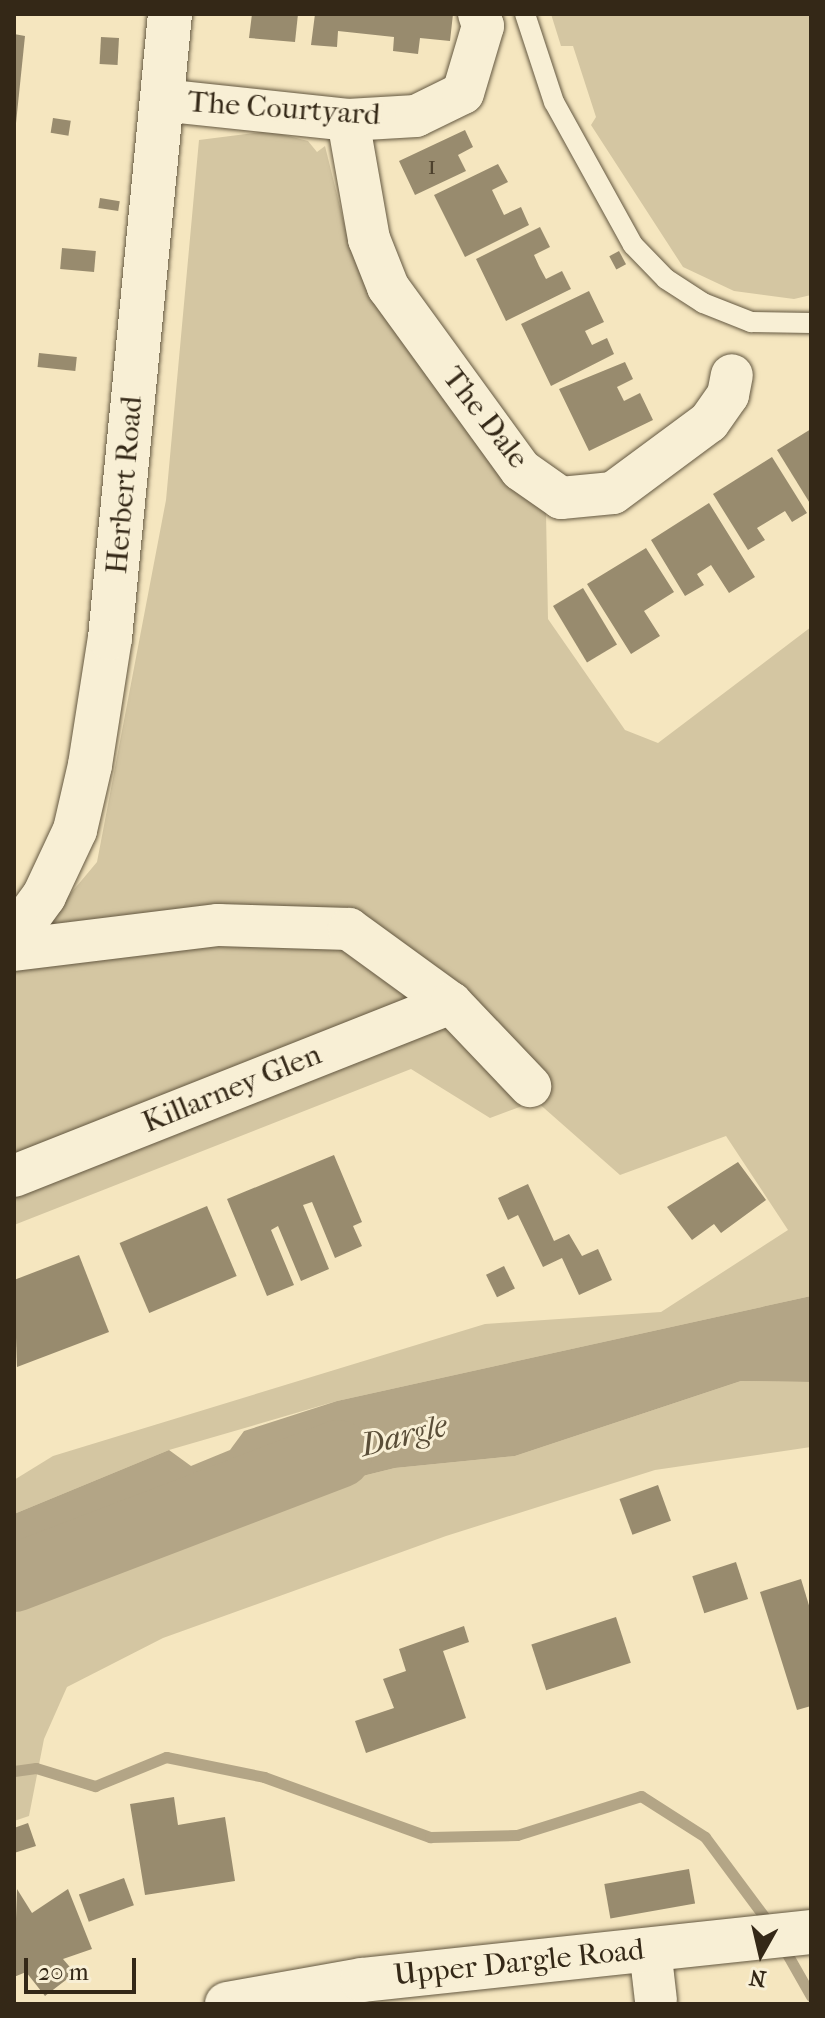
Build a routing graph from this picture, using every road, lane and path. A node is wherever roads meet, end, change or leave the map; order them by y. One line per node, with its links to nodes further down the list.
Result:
1 (170, 14): 4 (street, Herbert Road)
2 (479, 14): 5 (street, The Courtyard)
3 (525, 14): 6 (lane)
4 (161, 100): 5 (street, The Courtyard); 8 (street, Herbert Road)
5 (348, 120): 7 (street, The Dale)
6 (811, 323)
7 (732, 375)
8 (14, 937)
9 (14, 950): 10 (street)
10 (451, 1003): 11 (street); 12 (street, Killarney Glen)
11 (530, 1086)
12 (14, 1176)
13 (786, 1935): 14 (street, Upper Dargle Road)
14 (650, 1949): 15 (street); 16 (street, Upper Dargle Road)
15 (656, 2001)
16 (227, 2004)

